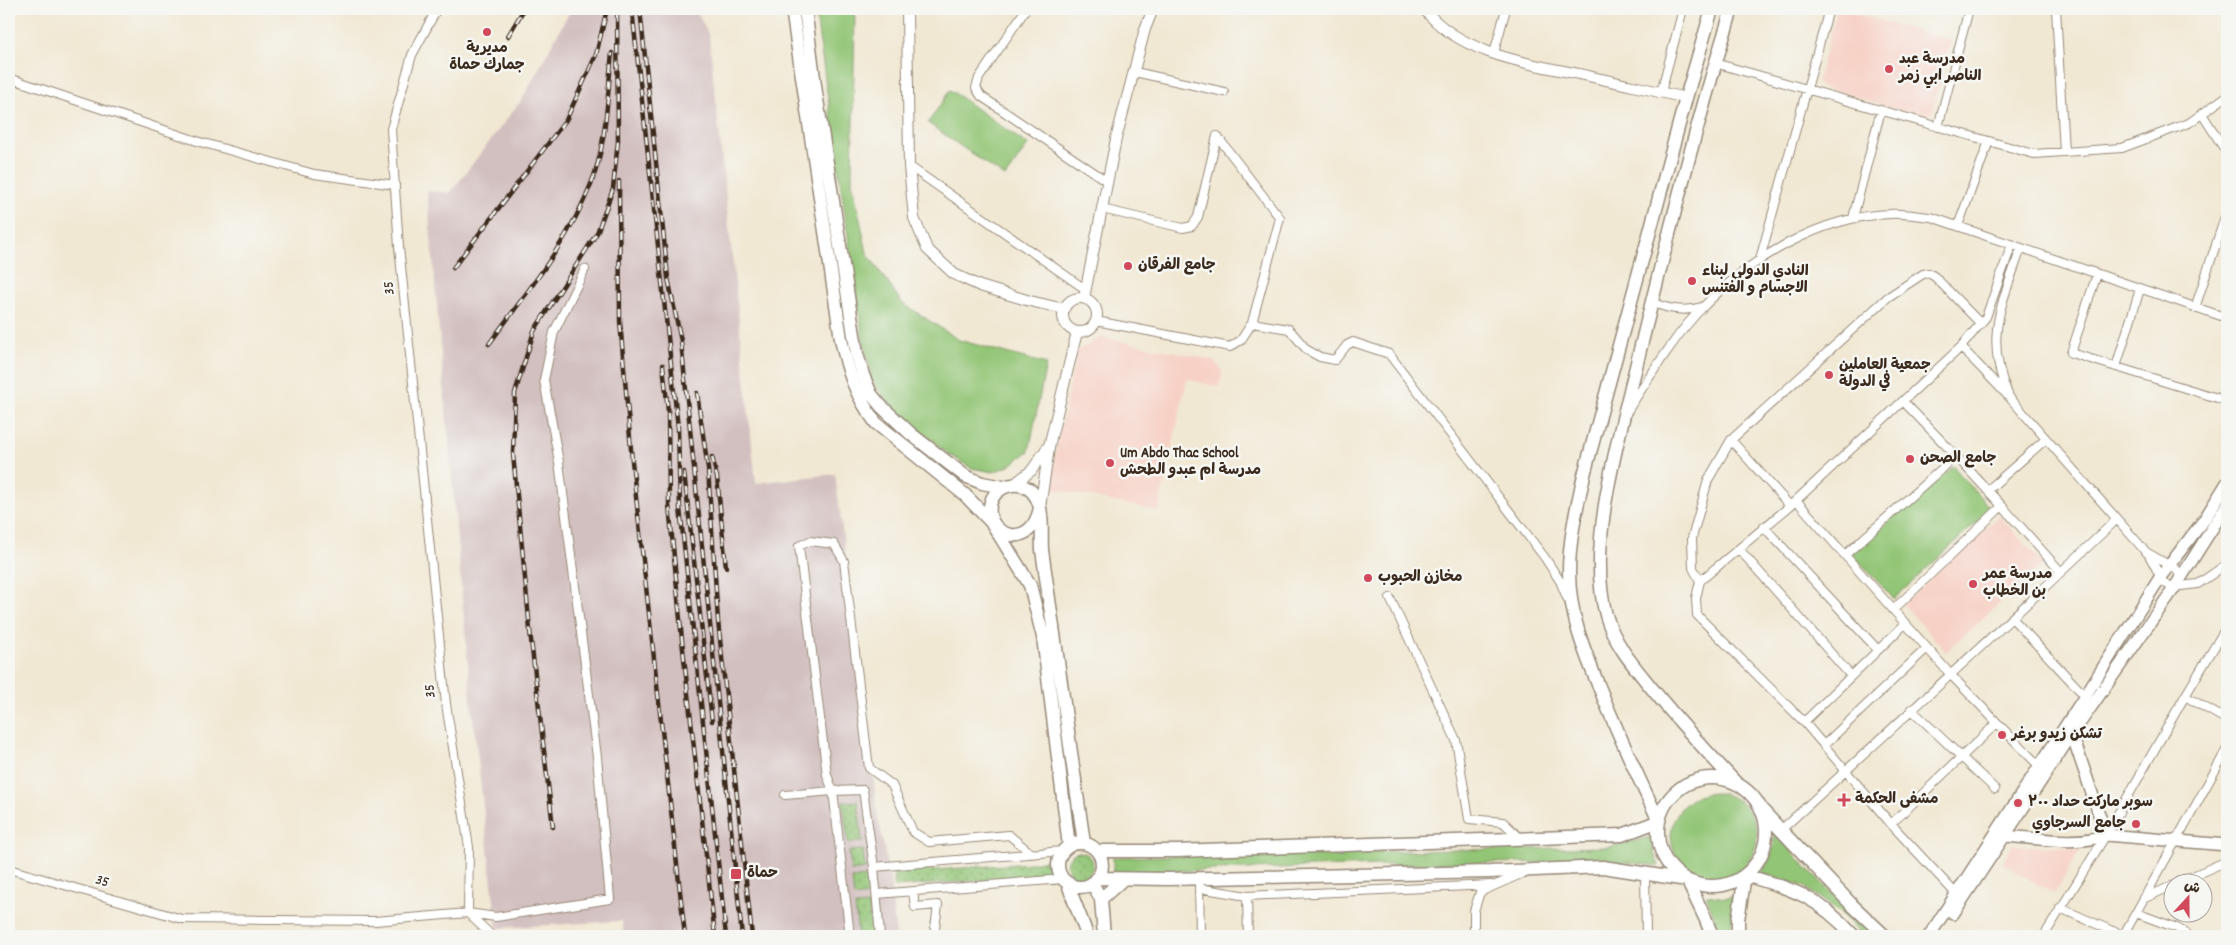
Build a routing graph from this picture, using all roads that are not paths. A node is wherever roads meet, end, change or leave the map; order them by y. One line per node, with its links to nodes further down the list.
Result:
1 (438, 9): 32 (street, 35)
2 (792, 9): 71 (main road)
3 (806, 9): 64 (main road)
4 (907, 9): 30 (street)
5 (1026, 9): 31 (street)
6 (1153, 9): 17 (street)
7 (1424, 9): 15 (street)
8 (1506, 9): 15 (street)
9 (1683, 9): 21 (street)
10 (1712, 9): 23 (main road)
11 (1732, 9): 16 (main road)
12 (1829, 9): 19 (street)
13 (1970, 9): 26 (street)
14 (2056, 9): 28 (street)
15 (1494, 53): 21 (street)
16 (1715, 64): 19 (street); 44 (main road)
17 (1135, 72): 20 (street); 31 (street)
18 (9, 78): 32 (street)
19 (1807, 90): 24 (street); 39 (street)
20 (1224, 92)
21 (1661, 92): 23 (street)
22 (2227, 96): 25 (street)
23 (1686, 98): 84 (main road)
24 (1881, 110): 26 (street); 35 (street)
25 (2202, 114): 28 (street); 29 (street)
26 (1938, 127): 27 (street)
27 (1989, 141): 28 (street); 36 (street)
28 (2064, 152)
29 (2227, 153)
30 (909, 166): 43 (street); 47 (street)
31 (1108, 182): 33 (street)
32 (395, 186): 142 (street, 35)
33 (1102, 208): 43 (street); 50 (street)
34 (2227, 211): 46 (street)
35 (1853, 218): 36 (street); 39 (street)
36 (1958, 226): 37 (street)
37 (2012, 244): 38 (street); 51 (street)
38 (2021, 248): 41 (street); 55 (street)
39 (1760, 259): 45 (street)
40 (585, 269): 142 (street)
41 (2097, 274): 42 (street); 54 (street)
42 (2140, 289): 46 (street); 54 (street)
43 (1085, 294): 47 (street); 49 (street)
44 (1652, 302): 45 (street); 58 (main road)
45 (1702, 307): 58 (street)
46 (2195, 308): 48 (street)
47 (1064, 309): 52 (street)
48 (2227, 318)
49 (1096, 321): 50 (street); 52 (street)
50 (1252, 323): 84 (street)
51 (1981, 324): 53 (street); 60 (street)
52 (1077, 332): 61 (street)
53 (1960, 347): 55 (street); 56 (street)
54 (2116, 367): 57 (street)
55 (2010, 398): 59 (street)
56 (1903, 401): 62 (street); 66 (street)
57 (2227, 401)
58 (1624, 417): 104 (main road)
59 (2046, 439): 65 (street); 70 (street)
60 (1731, 440): 66 (street); 80 (street)
61 (1050, 442): 64 (street); 69 (street)
62 (1956, 456): 65 (street); 75 (street)
63 (2227, 483): 77 (main road)
64 (1008, 486): 69 (main road); 71 (main road)
65 (1988, 490): 68 (street)
66 (1793, 503): 72 (street); 75 (street)
67 (2227, 505): 81 (main road)
68 (2002, 506): 78 (street); 83 (street)
69 (1040, 508): 71 (main road); 116 (main road)
70 (2116, 520): 74 (street); 78 (street)
71 (992, 522): 118 (main road)
72 (1764, 526): 73 (street); 89 (street)
73 (1739, 549): 80 (street); 91 (street)
74 (2146, 552): 77 (street); 79 (street)
75 (1845, 555): 83 (street)
76 (2227, 564): 81 (street)
77 (2168, 566): 79 (main road); 81 (street)
78 (2061, 572): 85 (street)
79 (2161, 576): 81 (street); 92 (main road)
80 (1700, 581): 96 (street)
81 (2178, 583): 98 (main road)
82 (1390, 598): 114 (street)
83 (1894, 610): 86 (street)
84 (1573, 612): 109 (main road)
85 (2013, 618): 90 (street); 92 (street)
86 (1906, 623): 88 (street); 89 (street)
87 (2227, 626): 93 (street)
88 (1927, 648): 90 (street); 99 (street)
89 (1878, 650): 91 (street)
90 (1951, 675): 94 (street); 97 (street)
91 (1851, 676): 96 (street)
92 (2085, 696): 102 (main road)
93 (2184, 696): 95 (street); 112 (street)
94 (1911, 709): 101 (street); 103 (street)
95 (2227, 720)
96 (1804, 722): 99 (street)
97 (1997, 723): 101 (street); 102 (street)
98 (2072, 734): 112 (main road); 113 (main road)
99 (1824, 745): 103 (street)
100 (2227, 749): 115 (street)
101 (1962, 757): 105 (street); 110 (street)
102 (2040, 767): 137 (main road)
103 (1846, 771): 110 (street); 111 (street)
104 (1736, 784): 108 (main road); 109 (main road)
105 (1995, 789)
106 (832, 791): 107 (street); 120 (street); 122 (street); 145 (street)
107 (785, 795)
108 (1761, 808): 111 (main road); 127 (main road)
109 (1659, 821): 114 (main road); 130 (main road)
110 (1891, 824): 137 (street)
111 (1782, 830): 157 (main road)
112 (2106, 835): 113 (main road); 115 (main road); 141 (street)
113 (2006, 836): 159 (main road)
114 (1522, 840): 119 (main road)
115 (2176, 842): 117 (main road); 139 (street)
116 (1084, 843): 118 (main road); 119 (main road)
117 (2227, 846)
118 (1066, 848): 120 (street); 131 (main road)
119 (1097, 851): 129 (main road)
120 (1032, 854): 122 (street)
121 (2227, 861): 125 (street)
122 (874, 868): 136 (street)
123 (9, 869): 142 (street, 35)
124 (1531, 870): 126 (main road); 132 (main road); 133 (street)
125 (2202, 872)
126 (1645, 873): 130 (main road); 153 (street)
127 (1745, 875): 130 (main road); 155 (main road); 156 (main road)
128 (1123, 879): 129 (main road); 132 (main road); 140 (main road)
129 (1095, 880): 131 (main road); 140 (main road)
130 (1687, 880): 154 (main road)
131 (1066, 881): 135 (street); 148 (main road)
132 (1199, 883): 138 (street); 150 (street)
133 (1491, 885): 138 (street); 152 (street)
134 (2164, 889): 139 (street)
135 (913, 891): 136 (street); 147 (street)
136 (877, 894): 146 (street)
137 (1957, 895): 158 (main road)
138 (1247, 896): 151 (street)
139 (2145, 898): 143 (street)
140 (1101, 899): 149 (main road)
141 (2060, 908): 160 (street); 161 (street)
142 (468, 913): 144 (street)
143 (2136, 913): 161 (street); 162 (street)
144 (492, 936)
145 (850, 936)
146 (880, 936)
147 (934, 936)
148 (1087, 936)
149 (1104, 936)
150 (1200, 936)
151 (1248, 936)
152 (1474, 936)
153 (1646, 936)
154 (1712, 936)
155 (1738, 936)
156 (1854, 936)
157 (1885, 936)
158 (1929, 936)
159 (1939, 936)
160 (2044, 936)
161 (2123, 936)
162 (2190, 936)

